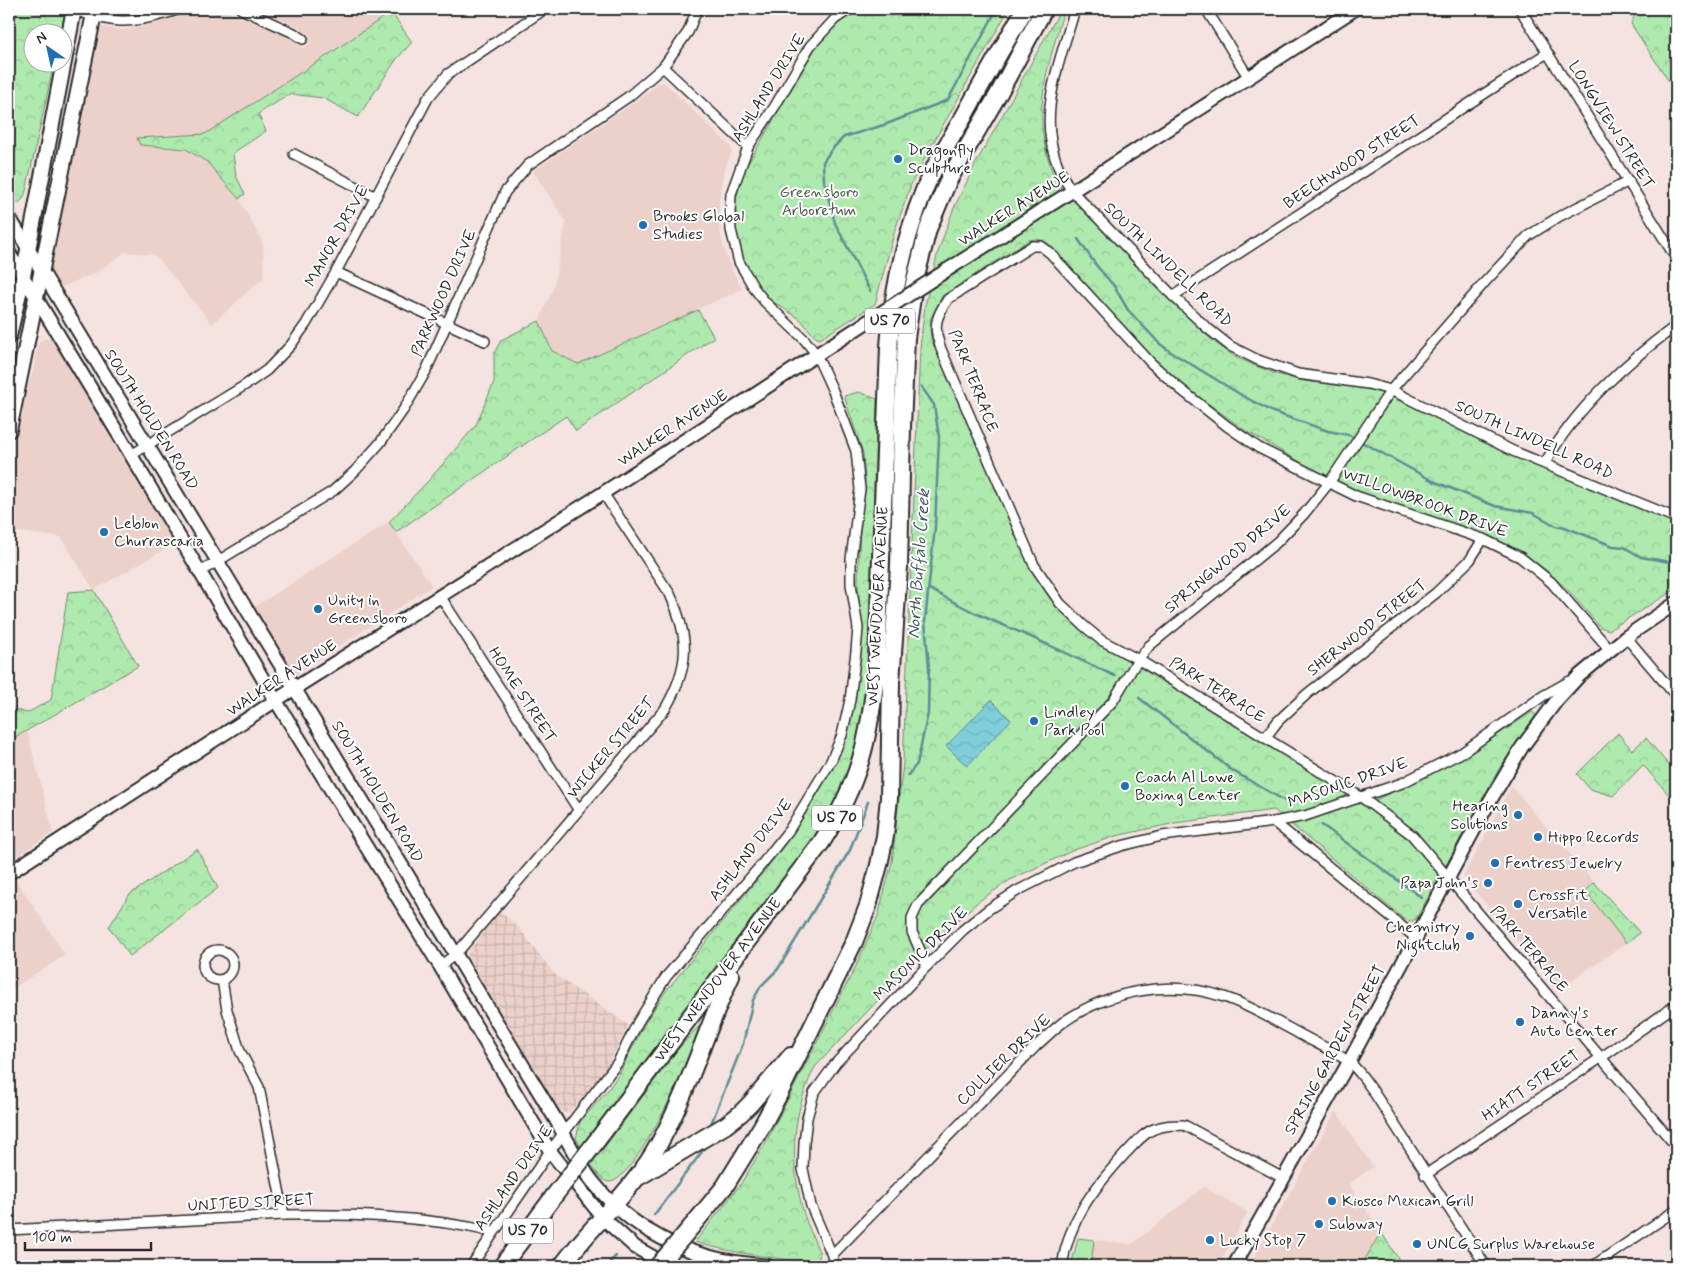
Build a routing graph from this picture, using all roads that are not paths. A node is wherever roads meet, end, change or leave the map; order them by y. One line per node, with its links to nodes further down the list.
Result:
1 (180, 9): 13 (street)
2 (241, 9): 14 (street)
3 (544, 9): 22 (street, MANOR DRIVE)
4 (697, 9): 16 (street, PARKWOOD DRIVE)
5 (850, 9): 18 (street, ASHLAND DRIVE)
6 (1025, 9): 65 (highway, WEST WENDOVER AVENUE / US 70)
7 (1044, 9): 71 (highway, WEST WENDOVER AVENUE / US 70)
8 (1075, 9): 21 (street, SOUTH LINDELL ROAD)
9 (1206, 9): 17 (street)
10 (1355, 9): 17 (main road, WALKER AVENUE)
11 (1520, 9): 15 (street, LONGVIEW STREET)
12 (74, 10): 13 (street); 24 (main road)
13 (94, 12): 28 (main road)
14 (304, 39)
15 (1547, 53): 20 (street, LONGVIEW STREET); 31 (street, BEECHWOOD STREET)
16 (663, 67): 18 (street); 33 (street, PARKWOOD DRIVE)
17 (1249, 78): 21 (main road, WALKER AVENUE)
18 (748, 147): 37 (street, ASHLAND DRIVE)
19 (294, 154): 22 (street)
20 (1629, 181): 26 (street, LONGVIEW STREET); 38 (street, SPRINGWOOD DRIVE)
21 (1072, 191): 31 (street, SOUTH LINDELL ROAD); 37 (main road, WALKER AVENUE, bridge)
22 (376, 197): 29 (street, MANOR DRIVE)
23 (9, 217): 24 (main road, SOUTH HOLDEN ROAD)
24 (28, 247): 28 (main road, SOUTH HOLDEN ROAD); 30 (main road)
25 (9, 253): 30 (main road, SOUTH HOLDEN ROAD)
26 (1676, 258)
27 (1060, 264): 43 (street, WILLOWBROOK DRIVE); 53 (street, PARK TERRACE)
28 (41, 271): 32 (main road); 40 (main road, SOUTH HOLDEN ROAD)
29 (336, 272): 33 (street); 40 (street, MANOR DRIVE)
30 (23, 276): 32 (main road, SOUTH HOLDEN ROAD); 35 (main road)
31 (1173, 296): 38 (street, SOUTH LINDELL ROAD)
32 (35, 298): 39 (main road); 41 (main road, SOUTH HOLDEN ROAD)
33 (446, 323): 36 (street); 47 (street, PARKWOOD DRIVE)
34 (1676, 326): 42 (street)
35 (9, 336)
36 (485, 341)
37 (816, 354): 44 (main road, WALKER AVENUE); 74 (street, ASHLAND DRIVE)
38 (1391, 390): 42 (street, SOUTH LINDELL ROAD); 43 (street, SPRINGWOOD DRIVE)
39 (9, 430)
40 (147, 445): 41 (street, MANOR DRIVE); 47 (main road, SOUTH HOLDEN ROAD)
41 (131, 455): 48 (main road, SOUTH HOLDEN ROAD)
42 (1545, 463): 45 (street, SOUTH LINDELL ROAD)
43 (1329, 483): 46 (street, WILLOWBROOK DRIVE); 53 (street, SPRINGWOOD DRIVE)
44 (604, 493): 49 (main road, WALKER AVENUE); 60 (street, WICKER STREET)
45 (1676, 518)
46 (1483, 539): 52 (street, WILLOWBROOK DRIVE); 58 (street, SHERWOOD STREET)
47 (218, 561): 48 (street, PARKWOOD DRIVE); 55 (main road, SOUTH HOLDEN ROAD)
48 (200, 572): 57 (main road, SOUTH HOLDEN ROAD)
49 (440, 596): 55 (main road, WALKER AVENUE); 60 (street, HOME STREET)
50 (1676, 603): 51 (main road, SPRING GARDEN STREET)
51 (1626, 637): 52 (main road, SPRING GARDEN STREET); 56 (street)
52 (1610, 650): 54 (main road, SPRING GARDEN STREET)
53 (1139, 660): 58 (street, PARK TERRACE); 68 (street, SPRINGWOOD DRIVE)
54 (1579, 676): 59 (street, MASONIC DRIVE); 63 (main road, SPRING GARDEN STREET)
55 (295, 688): 57 (main road, WALKER AVENUE); 66 (main road, SOUTH HOLDEN ROAD)
56 (1676, 696)
57 (276, 701): 62 (main road, WALKER AVENUE); 67 (main road, SOUTH HOLDEN ROAD)
58 (1265, 738): 59 (street, PARK TERRACE)
59 (1361, 797): 61 (street, MASONIC DRIVE); 63 (street, PARK TERRACE)
60 (578, 810): 66 (street, WICKER STREET)
61 (1274, 822): 64 (street); 68 (street, MASONIC DRIVE)
62 (9, 873)
63 (1449, 878): 64 (main road, SPRING GARDEN STREET); 72 (street, PARK TERRACE)
64 (1416, 938): 73 (main road, SPRING GARDEN STREET)
65 (743, 948): 78 (highway); 88 (highway, WEST WENDOVER AVENUE / US 70, bridge)
66 (456, 954): 67 (street, WICKER STREET); 74 (main road, SOUTH HOLDEN ROAD)
67 (440, 966): 76 (main road, SOUTH HOLDEN ROAD)
68 (927, 966): 85 (street, MASONIC DRIVE)
69 (222, 980): 82 (street)
70 (1676, 1005): 72 (street, HIATT STREET)
71 (805, 1039): 78 (highway); 90 (highway, WEST WENDOVER AVENUE / US 70, bridge)
72 (1602, 1057): 75 (street, PARK TERRACE); 77 (street, HIATT STREET)
73 (1349, 1062): 77 (street, COLLIER DRIVE); 79 (main road, SPRING GARDEN STREET); 85 (street, COLLIER DRIVE)
74 (564, 1133): 76 (street, ASHLAND DRIVE); 81 (main road, SOUTH HOLDEN ROAD)
75 (1676, 1146)
76 (550, 1151): 81 (main road, SOUTH HOLDEN ROAD); 84 (street, ASHLAND DRIVE)
77 (1425, 1174): 96 (street, COLLIER DRIVE)
78 (638, 1177): 81 (highway)
79 (1282, 1178): 94 (street); 95 (main road, SPRING GARDEN STREET)
80 (1676, 1210): 97 (street)
81 (608, 1211): 86 (highway); 91 (main road, SOUTH HOLDEN ROAD); 92 (main road, SOUTH HOLDEN ROAD)
82 (284, 1214): 83 (street, UNITED STREET); 84 (street, UNITED STREET)
83 (9, 1230)
84 (494, 1232): 87 (street, ASHLAND DRIVE)
85 (832, 1255): 93 (street, MASONIC DRIVE)
86 (566, 1260): 89 (highway)
87 (471, 1266)
88 (502, 1266)
89 (556, 1266)
90 (658, 1266)
91 (669, 1266)
92 (768, 1266)
93 (834, 1266)
94 (1062, 1266)
95 (1234, 1266)
96 (1486, 1266)
97 (1593, 1266)

